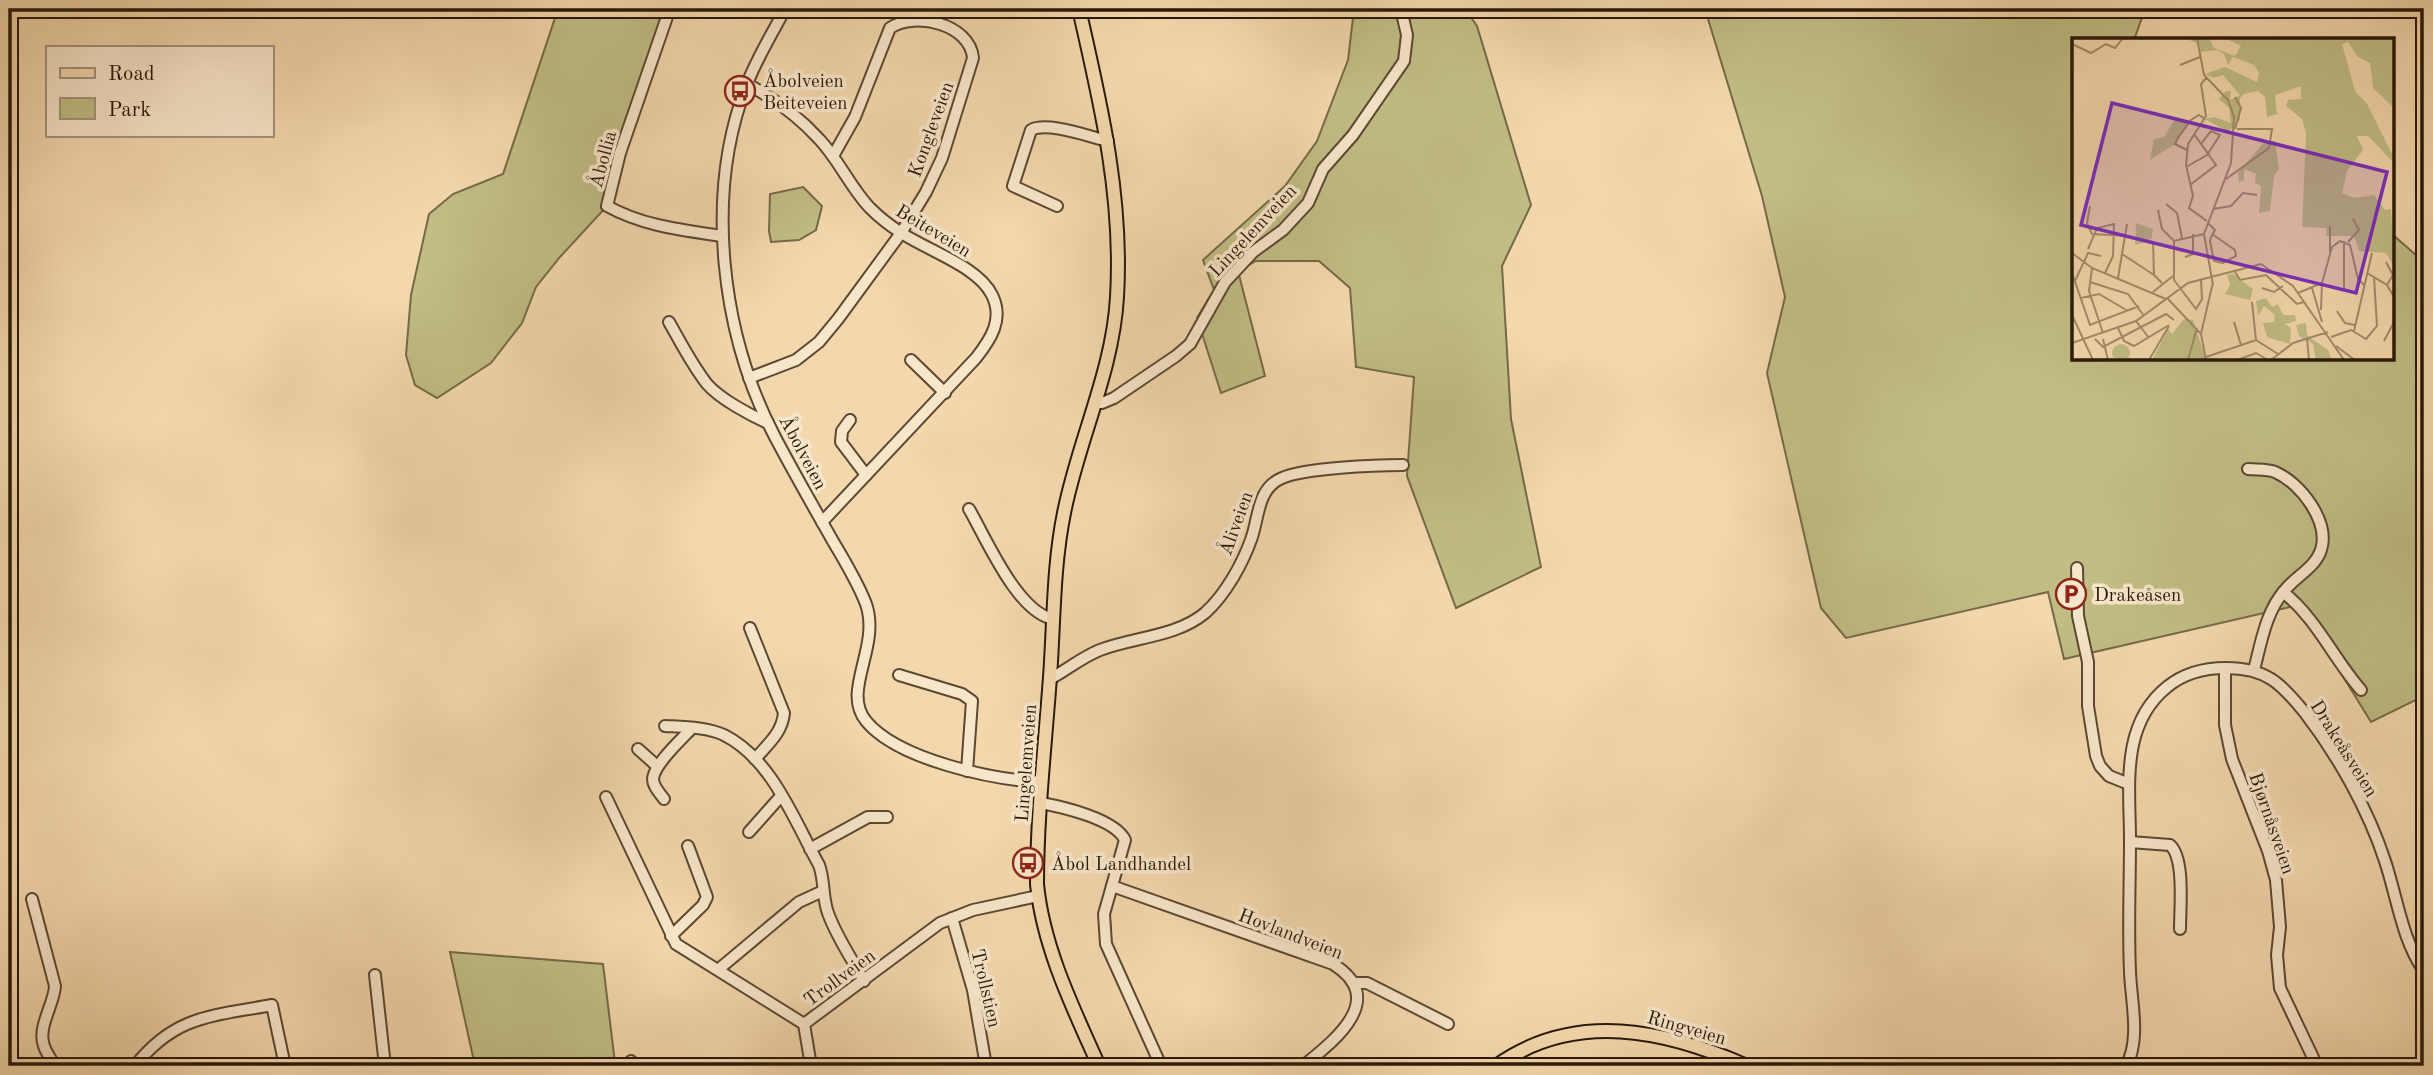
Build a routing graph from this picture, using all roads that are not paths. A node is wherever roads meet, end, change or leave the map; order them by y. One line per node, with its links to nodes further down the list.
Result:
1 (671, 9): 10 (street, Åbollia)
2 (785, 9): 5 (street, Åbolveien)
3 (1079, 9): 6 (main road, Lingelemveien)
4 (1401, 9): 15 (street, Lingelemveien)
5 (747, 84): 7 (street, Beiteveien); 10 (street, Åbolveien)
6 (1108, 141): 8 (street); 15 (main road, Lingelemveien)
7 (833, 156): 9 (street, Beiteveien); 9 (street, Kongleveien)
8 (1057, 206)
9 (901, 233): 13 (street, Kongleveien); 14 (street, Beiteveien)
10 (722, 236): 13 (street, Åbolveien)
11 (669, 322): 17 (street)
12 (911, 360): 14 (street)
13 (749, 378): 17 (street, Åbolveien)
14 (944, 393): 20 (street, Beiteveien)
15 (1095, 403): 25 (main road, Lingelemveien)
16 (850, 420): 20 (street)
17 (768, 423): 22 (street, Åbolveien)
18 (1403, 465): 30 (street, Åliveien)
19 (2248, 469): 24 (street)
20 (866, 475): 22 (street, Beiteveien)
21 (969, 509): 25 (street)
22 (822, 522): 37 (street, Åbolveien)
23 (2077, 568): 39 (street)
24 (2283, 592): 28 (street); 31 (street)
25 (1054, 619): 30 (main road, Lingelemveien)
26 (750, 628): 35 (street)
27 (2225, 668): 28 (street, Drakeåsveien); 39 (street, Drakeåsveien); 75 (street, Bjørnåsveien)
28 (2254, 670): 57 (street, Drakeåsveien)
29 (899, 675): 37 (street)
30 (1050, 679): 38 (main road, Lingelemveien)
31 (2361, 690)
32 (665, 726): 33 (street)
33 (692, 728): 35 (street); 36 (street)
34 (638, 749): 36 (street)
35 (755, 759): 40 (street)
36 (657, 766): 42 (street)
37 (967, 771): 38 (street, Åbolveien)
38 (1042, 782): 43 (main road, Lingelemveien)
39 (2129, 784): 46 (street, Drakeåsveien)
40 (781, 796): 45 (street); 48 (street)
41 (606, 797): 55 (street, Trollveien)
42 (664, 799)
43 (1041, 803): 49 (street); 51 (main road, Lingelemveien)
44 (887, 817): 48 (street)
45 (749, 832)
46 (2130, 842): 54 (street); 63 (street, Drakeåsveien)
47 (688, 846): 55 (street)
48 (810, 849): 50 (street)
49 (1112, 886): 60 (street, Hovlandveien); 71 (street)
50 (823, 891): 56 (street); 59 (street)
51 (1038, 896): 53 (street, Trollveien); 70 (main road, Lingelemveien)
52 (32, 899): 64 (street)
53 (952, 918): 59 (street, Trollveien); 69 (street, Trollstien)
54 (2180, 929)
55 (671, 936): 56 (street, Trollveien)
56 (719, 969): 61 (street, Trollveien)
57 (2424, 971)
58 (375, 975): 67 (street)
59 (864, 981): 61 (street, Trollveien)
60 (1353, 983): 62 (street); 72 (street, Hovlandveien)
61 (804, 1024): 68 (street)
62 (1448, 1024)
63 (2131, 1064)
64 (55, 1066)
65 (135, 1066): 66 (street)
66 (285, 1066)
67 (385, 1066)
68 (811, 1066)
69 (986, 1066)
70 (1099, 1066)
71 (1161, 1066)
72 (1303, 1066)
73 (1496, 1066): 74 (main road, Ringveien)
74 (1746, 1066)
75 (2317, 1066)

